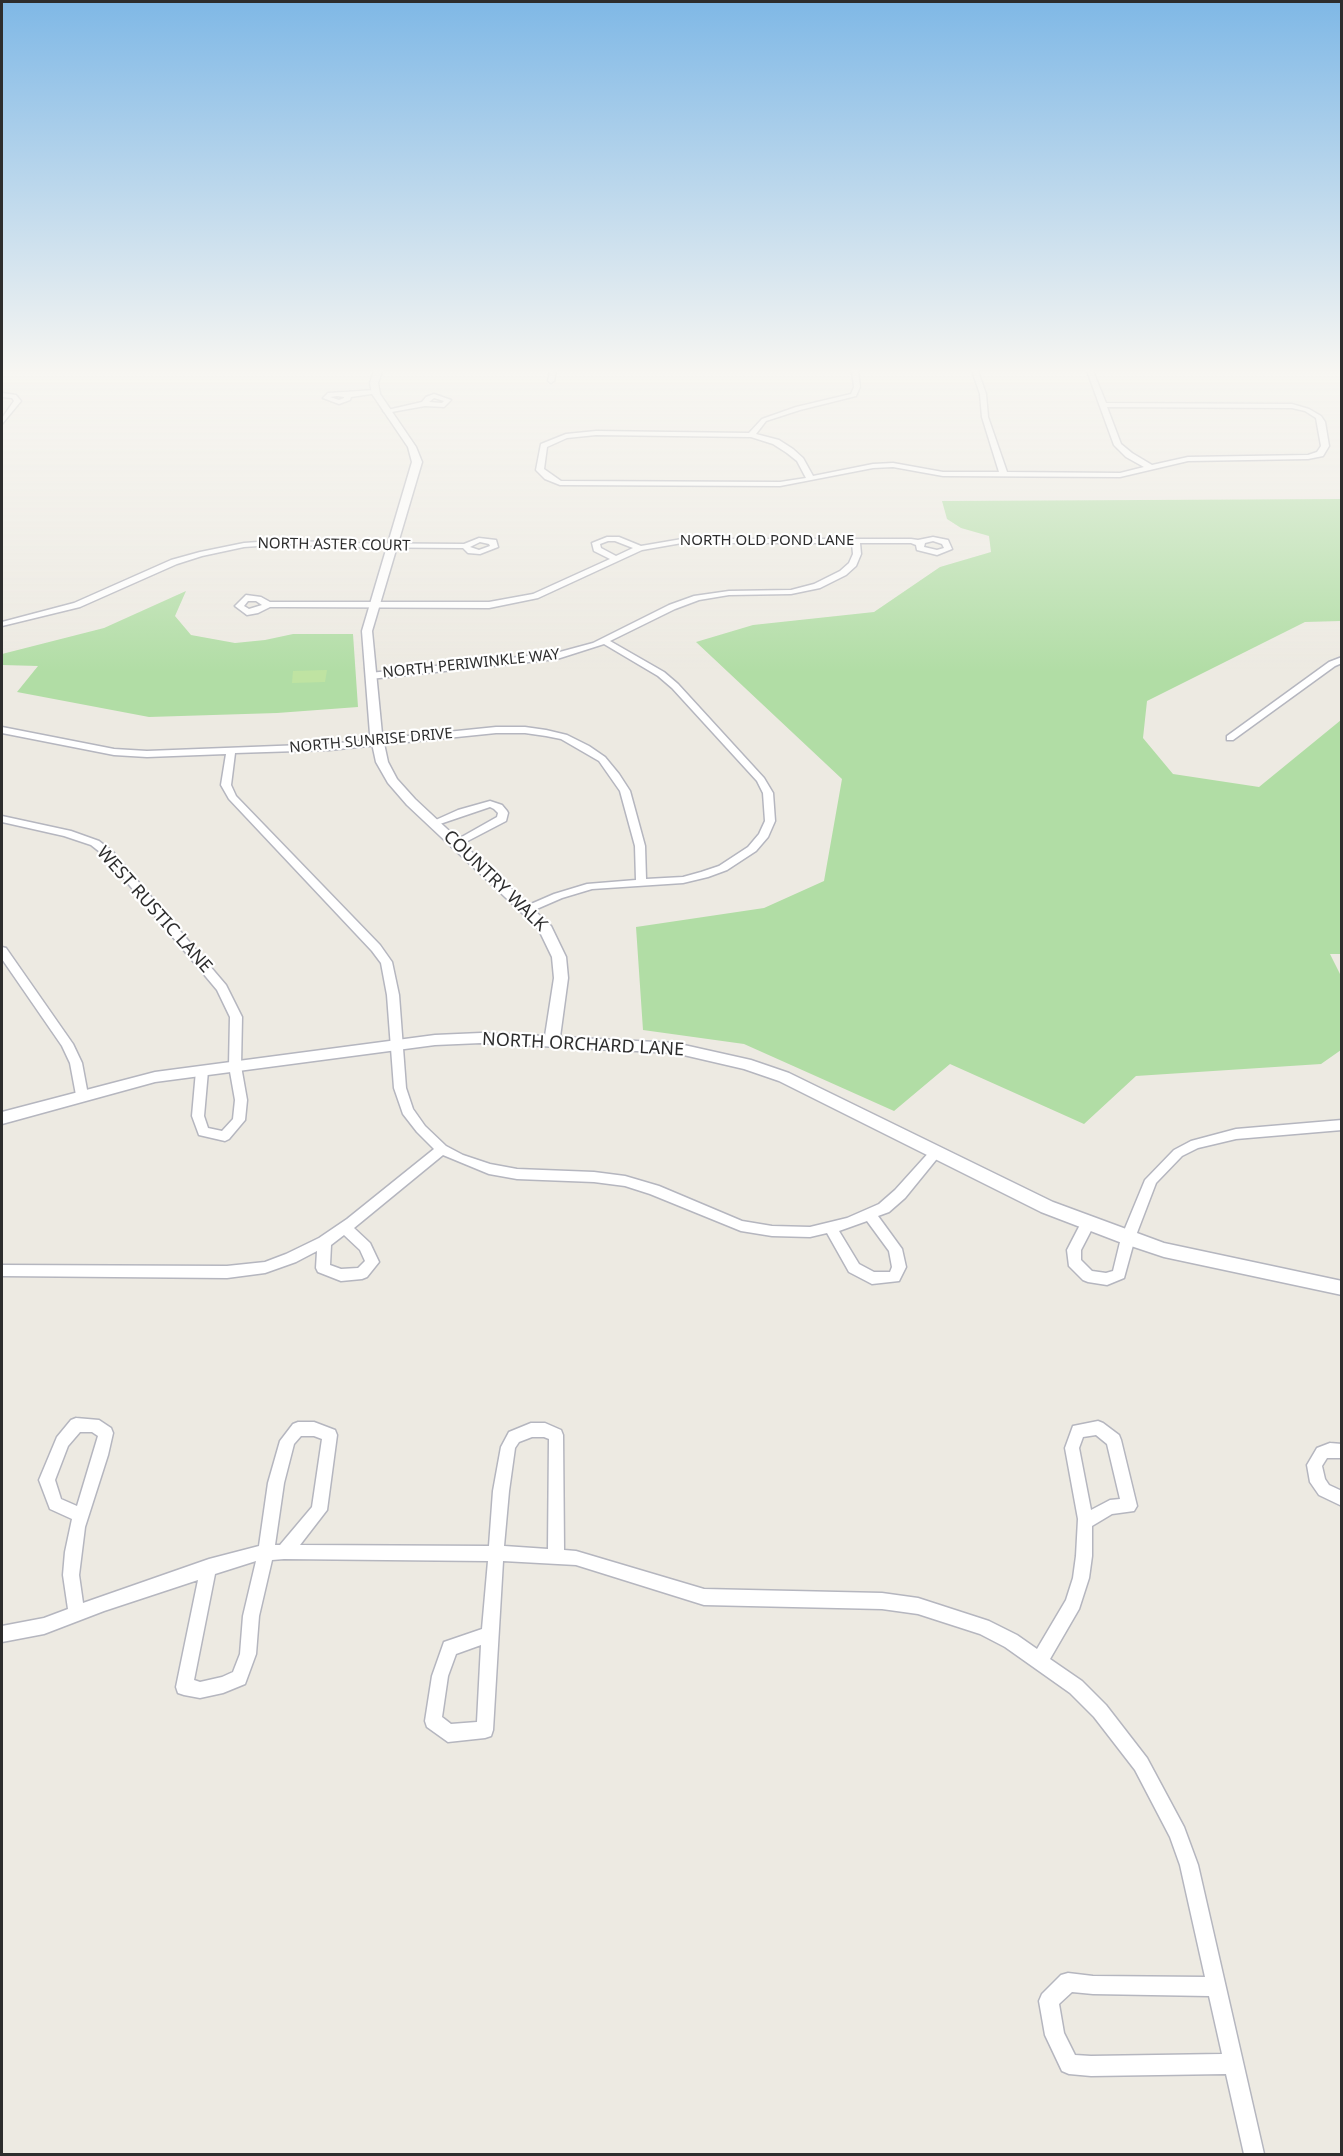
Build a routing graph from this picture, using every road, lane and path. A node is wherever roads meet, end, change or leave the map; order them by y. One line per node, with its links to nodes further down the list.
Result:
1 (414, 472): 12 (street, COUNTRY WALK)
2 (542, 472): 9 (street)
3 (807, 472): 9 (street)
4 (846, 472): 9 (street)
5 (929, 472): 8 (street)
6 (1003, 472): 8 (street)
7 (1135, 472): 8 (street)
8 (1004, 475)
9 (811, 479)
10 (856, 541): 11 (street, NORTH OLD POND LANE); 14 (street, NORTH OLD POND LANE); 19 (street, NORTH PERIWINKLE WAY)
11 (919, 543)
12 (392, 545): 13 (street, NORTH ASTER COURT); 17 (street, COUNTRY WALK); 18 (street, NORTH ASTER COURT)
13 (465, 546)
14 (640, 548): 15 (street, NORTH OLD POND LANE); 15 (street)
15 (616, 559): 17 (street, NORTH OLD POND LANE)
16 (268, 605): 17 (street, NORTH OLD POND LANE)
17 (374, 605): 21 (street, COUNTRY WALK)
18 (2, 624)
19 (604, 641): 21 (street, NORTH PERIWINKLE WAY); 29 (street)
20 (1341, 660): 23 (street)
21 (370, 676): 24 (street, COUNTRY WALK)
22 (2, 730): 25 (street, NORTH SUNRISE DRIVE)
23 (1230, 738)
24 (377, 742): 25 (street, NORTH SUNRISE DRIVE); 27 (street, COUNTRY WALK); 29 (street, NORTH SUNRISE DRIVE)
25 (231, 751): 33 (street)
26 (2, 819): 34 (street, WEST RUSTIC LANE)
27 (434, 823): 28 (street, COUNTRY WALK); 28 (street)
28 (456, 843): 30 (street, COUNTRY WALK)
29 (641, 883): 30 (street)
30 (528, 909): 32 (street, COUNTRY WALK)
31 (2, 951): 36 (street)
32 (552, 1041): 33 (street, NORTH ORCHARD LANE); 40 (street, NORTH ORCHARD LANE)
33 (397, 1045): 34 (street, NORTH ORCHARD LANE); 39 (street)
34 (235, 1066): 35 (street, NORTH ORCHARD LANE); 35 (street, WEST RUSTIC LANE)
35 (202, 1071): 36 (street, NORTH ORCHARD LANE)
36 (82, 1095): 37 (street, NORTH ORCHARD LANE)
37 (2, 1118)
38 (1341, 1125): 45 (street)
39 (442, 1149): 43 (street); 44 (street)
40 (936, 1152): 41 (street); 42 (street, NORTH ORCHARD LANE)
41 (870, 1215): 43 (street); 43 (street)
42 (1088, 1223): 45 (street, NORTH ORCHARD LANE); 45 (street)
43 (830, 1227)
44 (345, 1228): 46 (street); 46 (street)
45 (1128, 1238): 48 (street, NORTH ORCHARD LANE)
46 (324, 1242): 47 (street)
47 (2, 1271)
48 (1341, 1288)
49 (1341, 1451): 50 (street)
50 (1341, 1499)
51 (81, 1516): 51 (street); 58 (street)
52 (1086, 1521): 52 (street); 61 (street)
53 (284, 1552): 54 (street); 54 (street); 55 (street)
54 (266, 1553): 57 (street); 57 (street)
55 (497, 1554): 56 (street); 56 (street); 60 (street)
56 (556, 1557): 61 (street)
57 (209, 1567): 58 (street)
58 (77, 1614): 59 (street)
59 (2, 1634)
60 (490, 1634): 60 (street)
61 (1040, 1661): 62 (street)
62 (1217, 1988): 63 (street); 63 (street)
63 (1235, 2064): 64 (street)
64 (1254, 2154)

